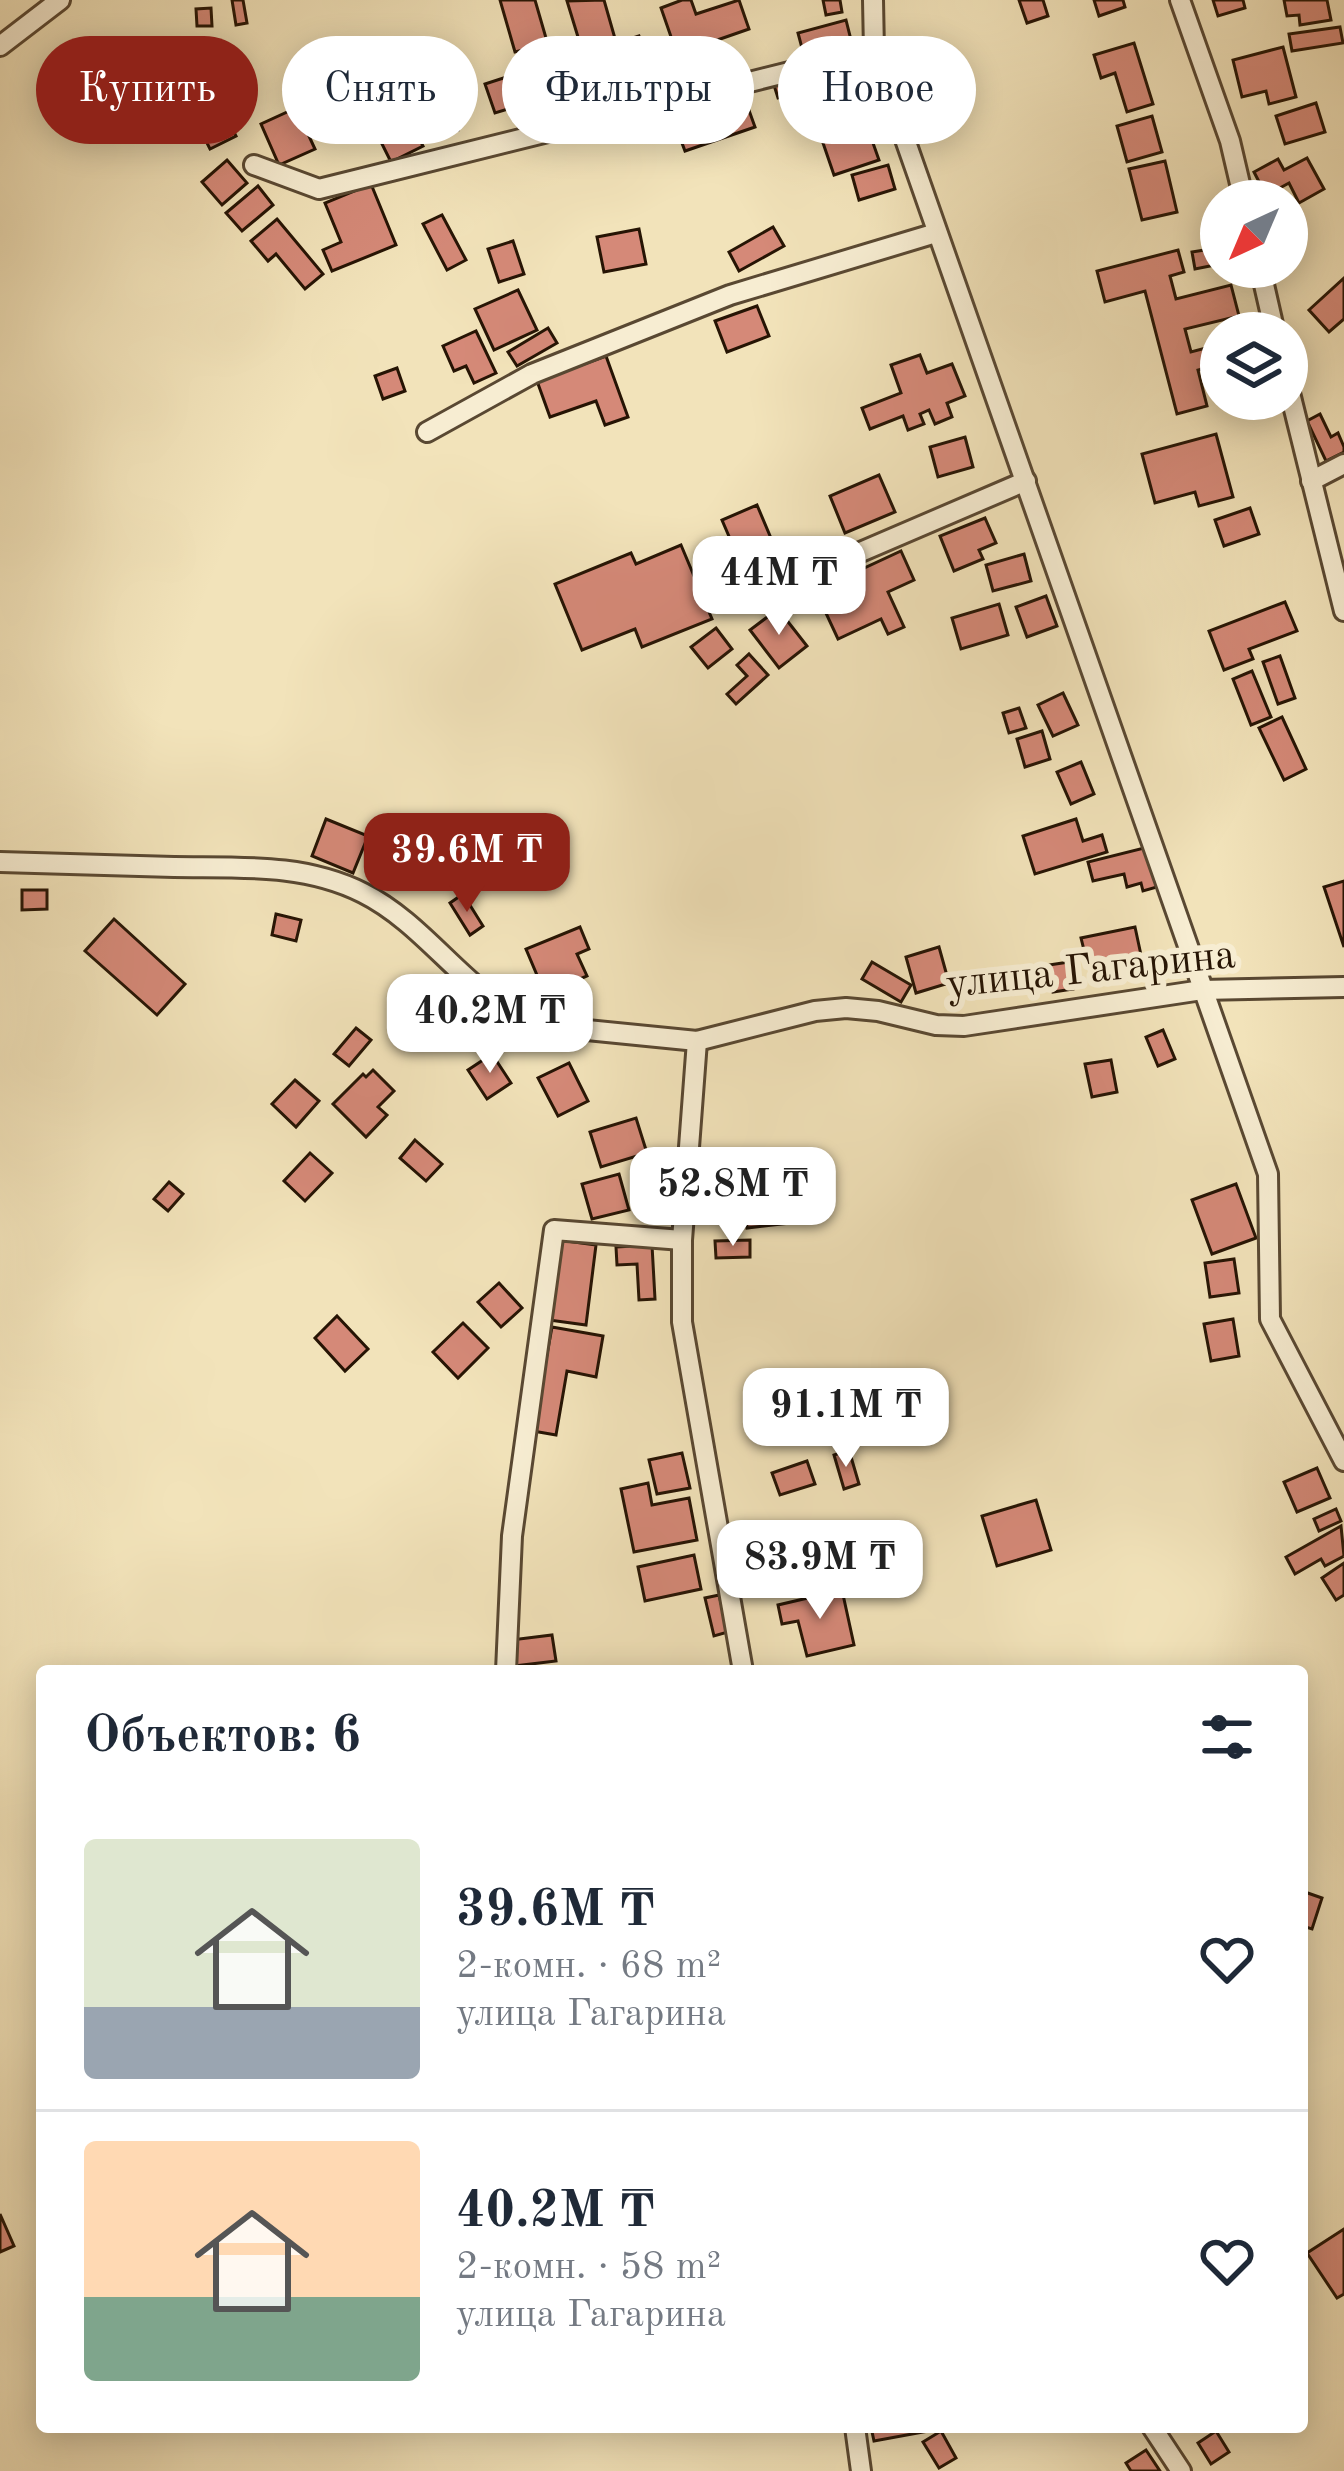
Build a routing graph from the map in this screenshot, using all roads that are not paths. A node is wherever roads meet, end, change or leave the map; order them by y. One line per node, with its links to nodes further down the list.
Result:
1 (60, 0): 5 (street)
2 (873, 0): 4 (street)
3 (1180, 0): 9 (street)
4 (874, 36)
5 (0, 46)
6 (778, 75): 8 (street)
7 (906, 144): 10 (street)
8 (254, 165)
9 (1239, 180)
10 (936, 233): 12 (street); 14 (street)
11 (1296, 420): 15 (street)
12 (427, 432)
13 (1344, 464): 15 (street)
14 (1026, 481): 16 (street); 20 (street)
15 (1311, 481): 17 (street)
16 (765, 593)
17 (1344, 611)
18 (0, 862): 21 (street, улица Гагарина)
19 (1344, 987): 20 (street, улица Гагарина)
20 (1202, 990): 21 (street, улица Гагарина); 23 (street)
21 (697, 1040): 22 (street)
22 (682, 1240): 24 (street); 25 (street)
23 (1344, 1461)
24 (506, 1665)
25 (742, 1665)
26 (856, 2433): 28 (street)
27 (1156, 2433): 29 (street)
28 (861, 2471)
29 (1180, 2471)

